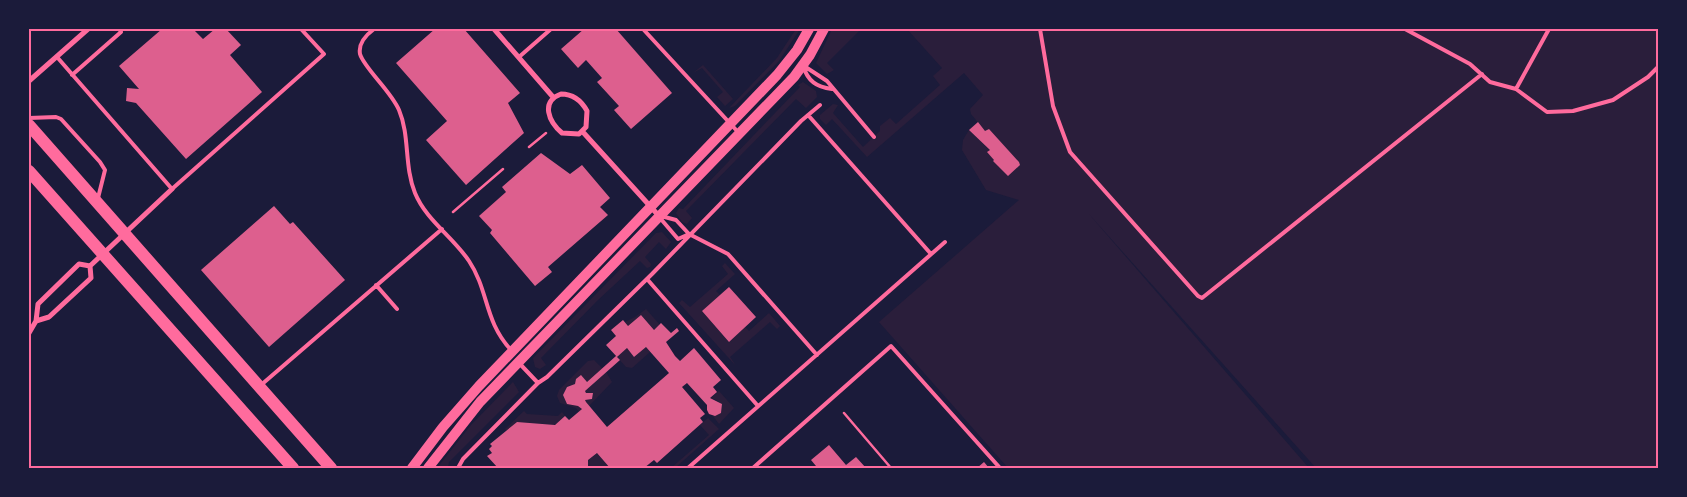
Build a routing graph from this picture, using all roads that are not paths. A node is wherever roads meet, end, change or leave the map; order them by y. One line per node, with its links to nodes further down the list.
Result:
1 (88, 29): 13 (street)
2 (119, 29): 18 (lane)
3 (301, 29): 32 (lane)
4 (374, 29): 36 (lane)
5 (494, 29): 14 (street)
6 (551, 29): 14 (lane)
7 (643, 29): 26 (lane)
8 (809, 29): 26 (main road)
9 (824, 29): 15 (main road)
10 (1040, 29): 17 (lane)
11 (1405, 29): 17 (lane)
12 (1549, 29): 21 (lane)
13 (56, 57): 18 (lane); 19 (street)
14 (519, 57): 22 (street)
15 (803, 66): 20 (lane); 20 (lane); 29 (main road)
16 (1658, 68): 21 (lane)
17 (1482, 74): 21 (lane)
18 (72, 75): 32 (lane)
19 (29, 81)
20 (832, 89): 30 (lane)
21 (1516, 89)
22 (553, 97): 28 (street); 28 (street)
23 (820, 104): 24 (lane)
24 (808, 114): 38 (lane); 41 (lane)
25 (29, 118): 33 (lane)
26 (730, 124): 29 (lane); 34 (main road)
27 (29, 125): 33 (main road)
28 (582, 131): 34 (street)
29 (739, 134): 35 (main road)
30 (874, 137)
31 (29, 171): 40 (main road)
32 (172, 189): 37 (street)
33 (96, 203): 37 (main road)
34 (651, 206): 35 (street); 48 (main road)
35 (659, 216): 38 (lane); 38 (lane); 50 (main road)
36 (442, 229): 44 (lane); 48 (lane)
37 (125, 234): 40 (street); 52 (main road)
38 (689, 234): 43 (lane); 49 (lane)
39 (945, 242): 41 (lane)
40 (102, 254): 42 (street); 54 (main road)
41 (931, 254): 49 (lane)
42 (90, 266): 46 (street); 46 (street)
43 (647, 279): 51 (lane); 53 (lane)
44 (376, 285): 45 (lane); 52 (lane)
45 (397, 309)
46 (36, 320): 47 (street)
47 (29, 333)
48 (512, 351): 50 (lane); 56 (main road)
49 (817, 355): 53 (lane)
50 (518, 362): 51 (lane); 57 (main road)
51 (538, 383): 58 (lane)
52 (259, 387): 55 (main road)
53 (758, 406): 59 (lane)
54 (294, 468)
55 (331, 468)
56 (412, 468)
57 (428, 468)
58 (458, 468)
59 (688, 468)
60 (753, 468): 61 (lane)
61 (1000, 468)

